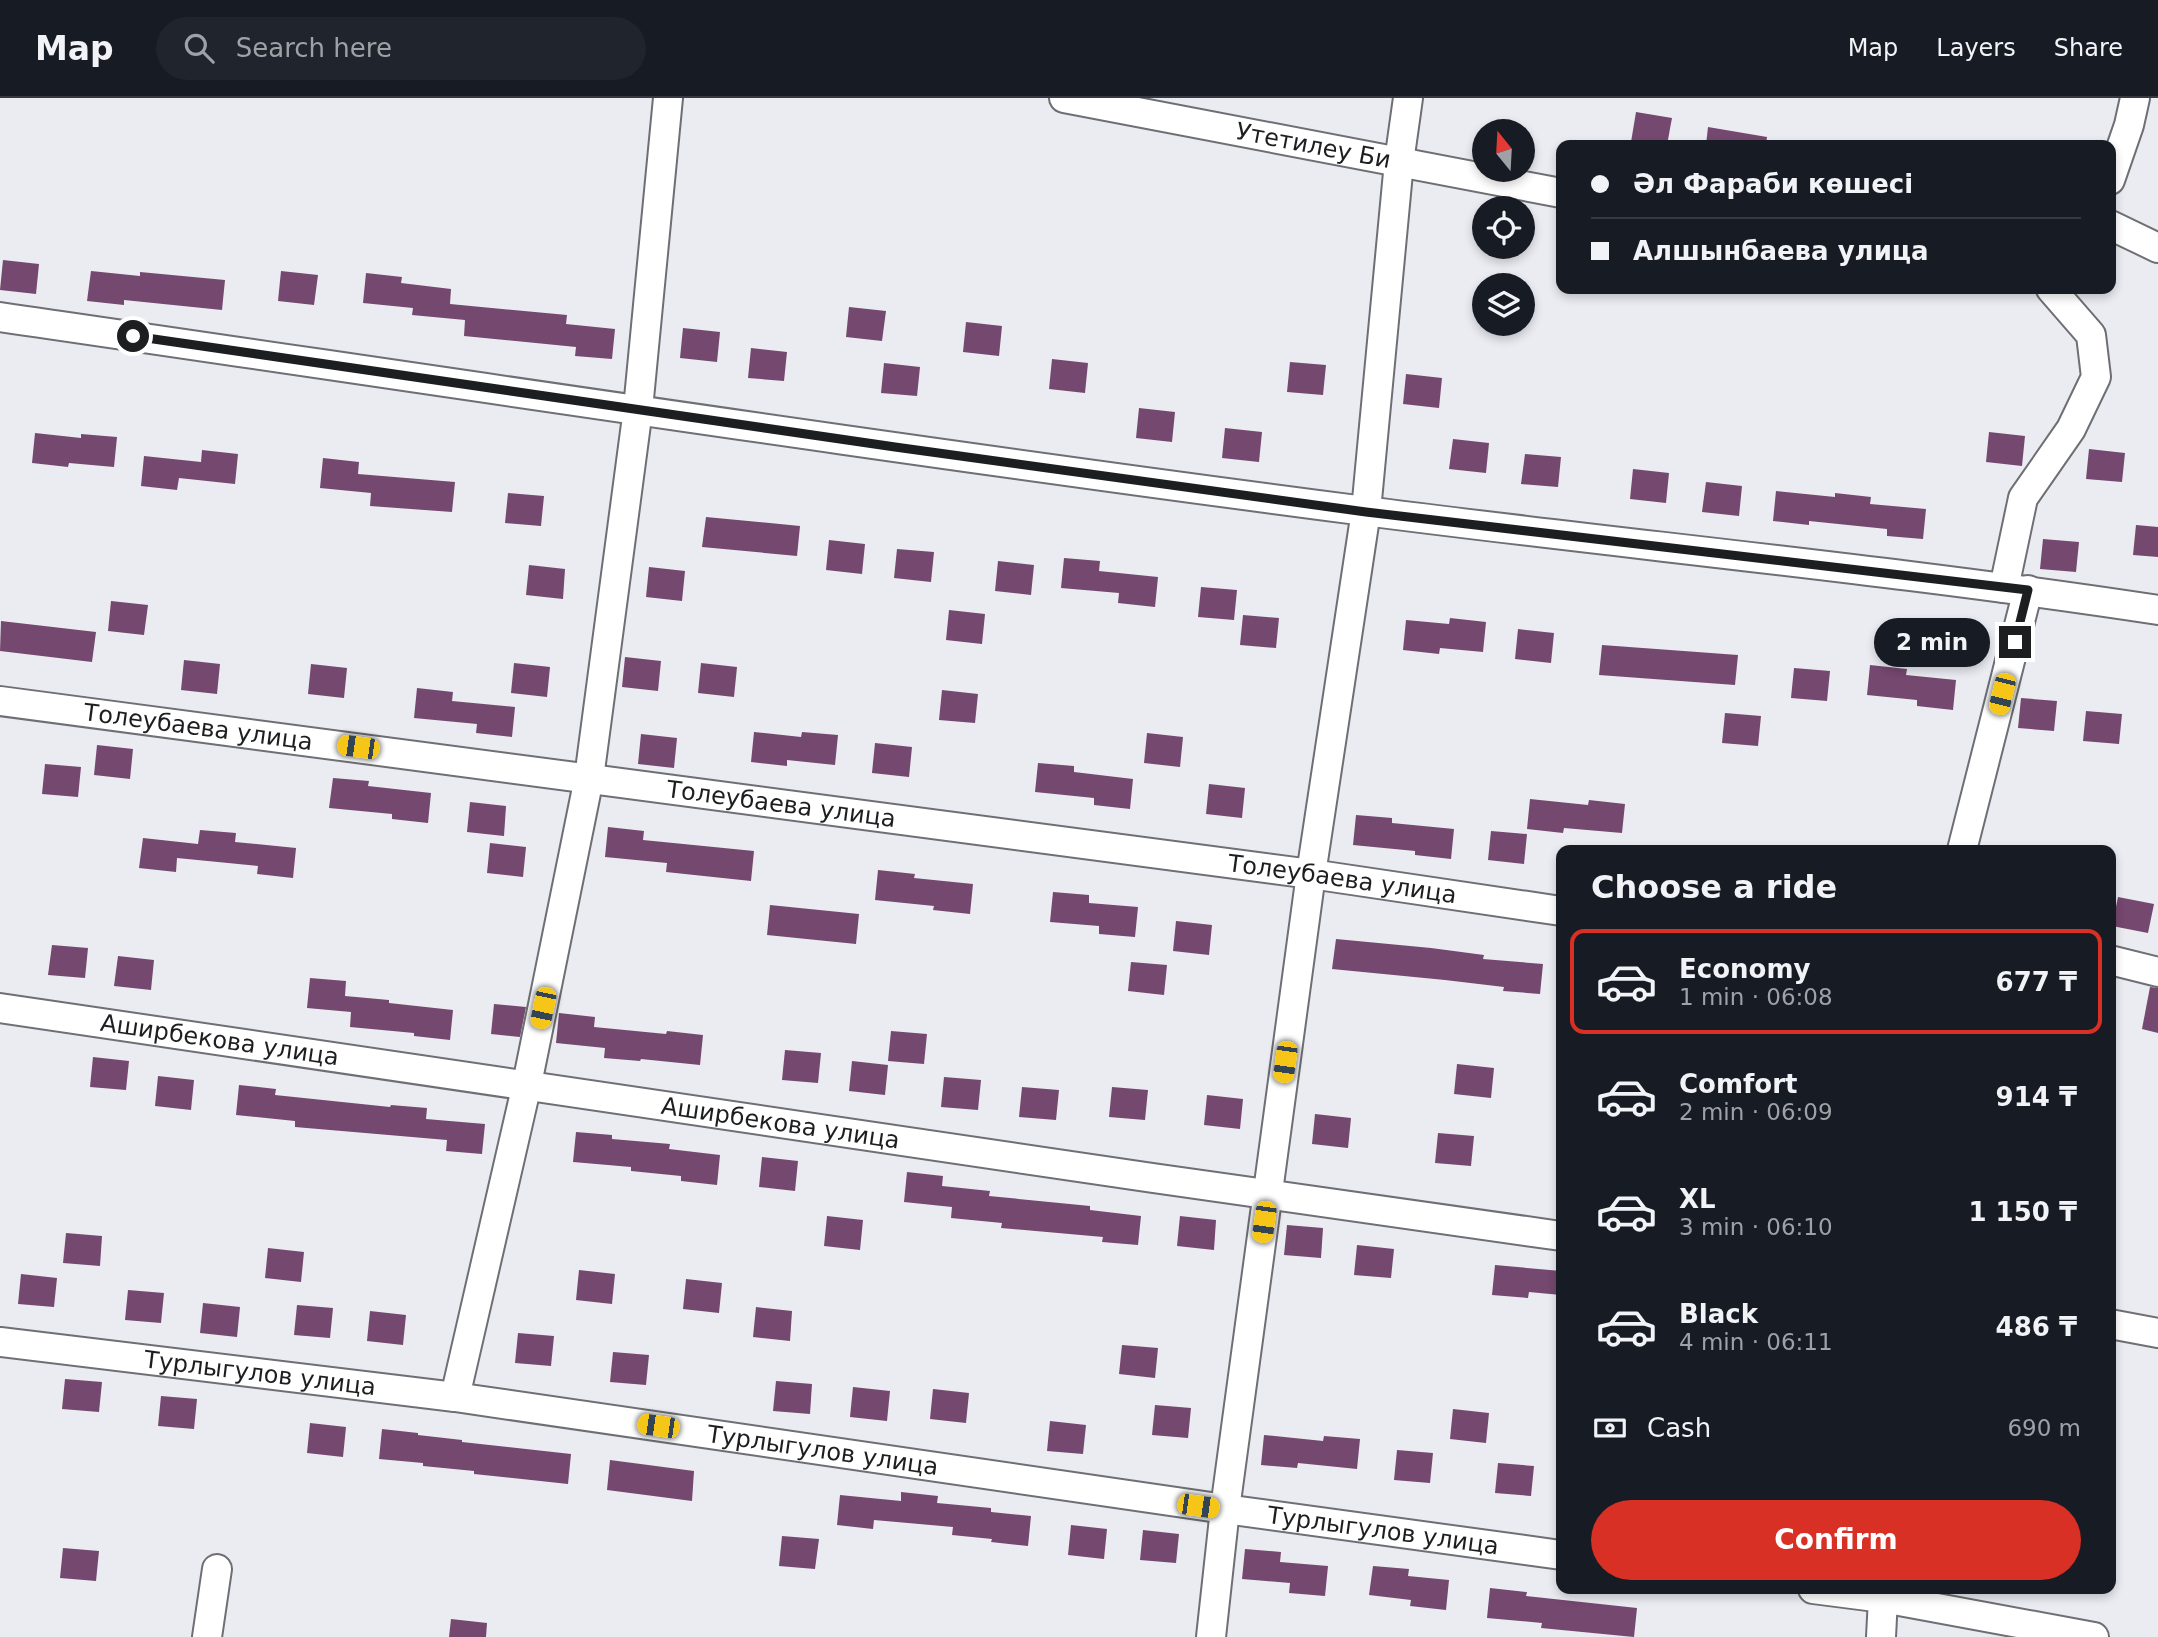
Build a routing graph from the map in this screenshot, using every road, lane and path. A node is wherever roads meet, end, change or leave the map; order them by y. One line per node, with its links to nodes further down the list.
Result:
1 (668, 98): 12 (street)
2 (1064, 98): 5 (street, Утетилеу Би)
3 (1408, 98): 5 (street)
4 (2135, 98): 6 (street)
5 (1399, 162): 7 (street, Утетилеу Би); 13 (street)
6 (2116, 163)
7 (1556, 192)
8 (2116, 228): 9 (street)
9 (2158, 248)
10 (2055, 294): 14 (street)
11 (0, 317): 12 (street)
12 (638, 409): 13 (street); 17 (street)
13 (1366, 512): 14 (street); 19 (street)
14 (2016, 589): 15 (street); 18 (street)
15 (2158, 610)
16 (0, 701): 17 (street, Толеубаева улица)
17 (589, 778): 19 (street, Толеубаева улица); 24 (street)
18 (1963, 845)
19 (1311, 874): 20 (street, Толеубаева улица); 25 (street)
20 (1556, 910)
21 (2116, 962): 22 (street)
22 (2158, 972)
23 (0, 1009): 24 (street, Аширбекова улица)
24 (527, 1084): 25 (street, Аширбекова улица); 30 (street)
25 (1267, 1195): 26 (street, Аширбекова улица); 31 (street)
26 (1556, 1235)
27 (2116, 1325): 28 (street)
28 (2158, 1333)
29 (0, 1342): 30 (street, Турлыгулов улица)
30 (455, 1397): 31 (street, Турлыгулов улица)
31 (1225, 1509): 32 (street, Турлыгулов улица); 36 (street)
32 (1556, 1554)
33 (217, 1569): 35 (street)
34 (1882, 1594): 37 (street); 38 (street)
35 (207, 1637)
36 (1211, 1637)
37 (1881, 1637)
38 (2094, 1637)

